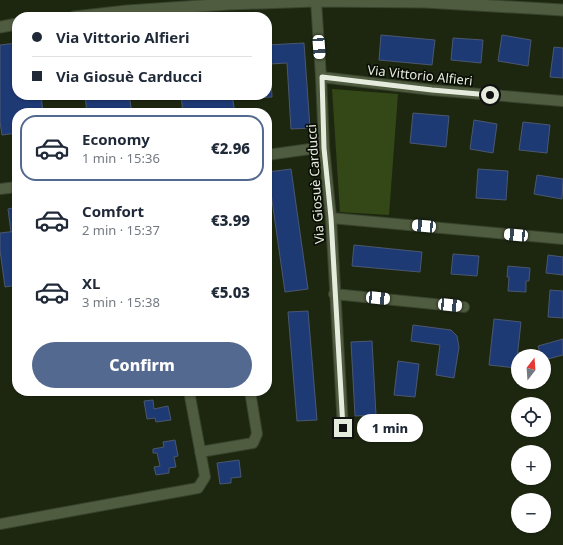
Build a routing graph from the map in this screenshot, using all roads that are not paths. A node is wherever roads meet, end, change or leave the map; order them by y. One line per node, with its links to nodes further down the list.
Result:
1 (316, 1): 2 (street); 3 (street); 6 (street, Via Giosuè Carducci)
2 (563, 10)
3 (118, 12)
4 (12, 25): 5 (street)
5 (0, 27)
6 (322, 77): 7 (street, Via Vittorio Alfieri); 8 (street, Via Giosuè Carducci)
7 (563, 101)
8 (324, 148): 9 (street); 12 (street, Via Giosuè Carducci)
9 (272, 154)
10 (12, 188): 11 (street)
11 (0, 189)
12 (331, 218): 13 (street); 14 (street, Via Giosuè Carducci)
13 (563, 239)
14 (334, 294): 15 (street); 18 (street, Via Giosuè Carducci)
15 (464, 307)
16 (190, 396): 19 (street)
17 (251, 396): 19 (street)
18 (343, 428)
19 (200, 452): 20 (street)
20 (0, 524)

